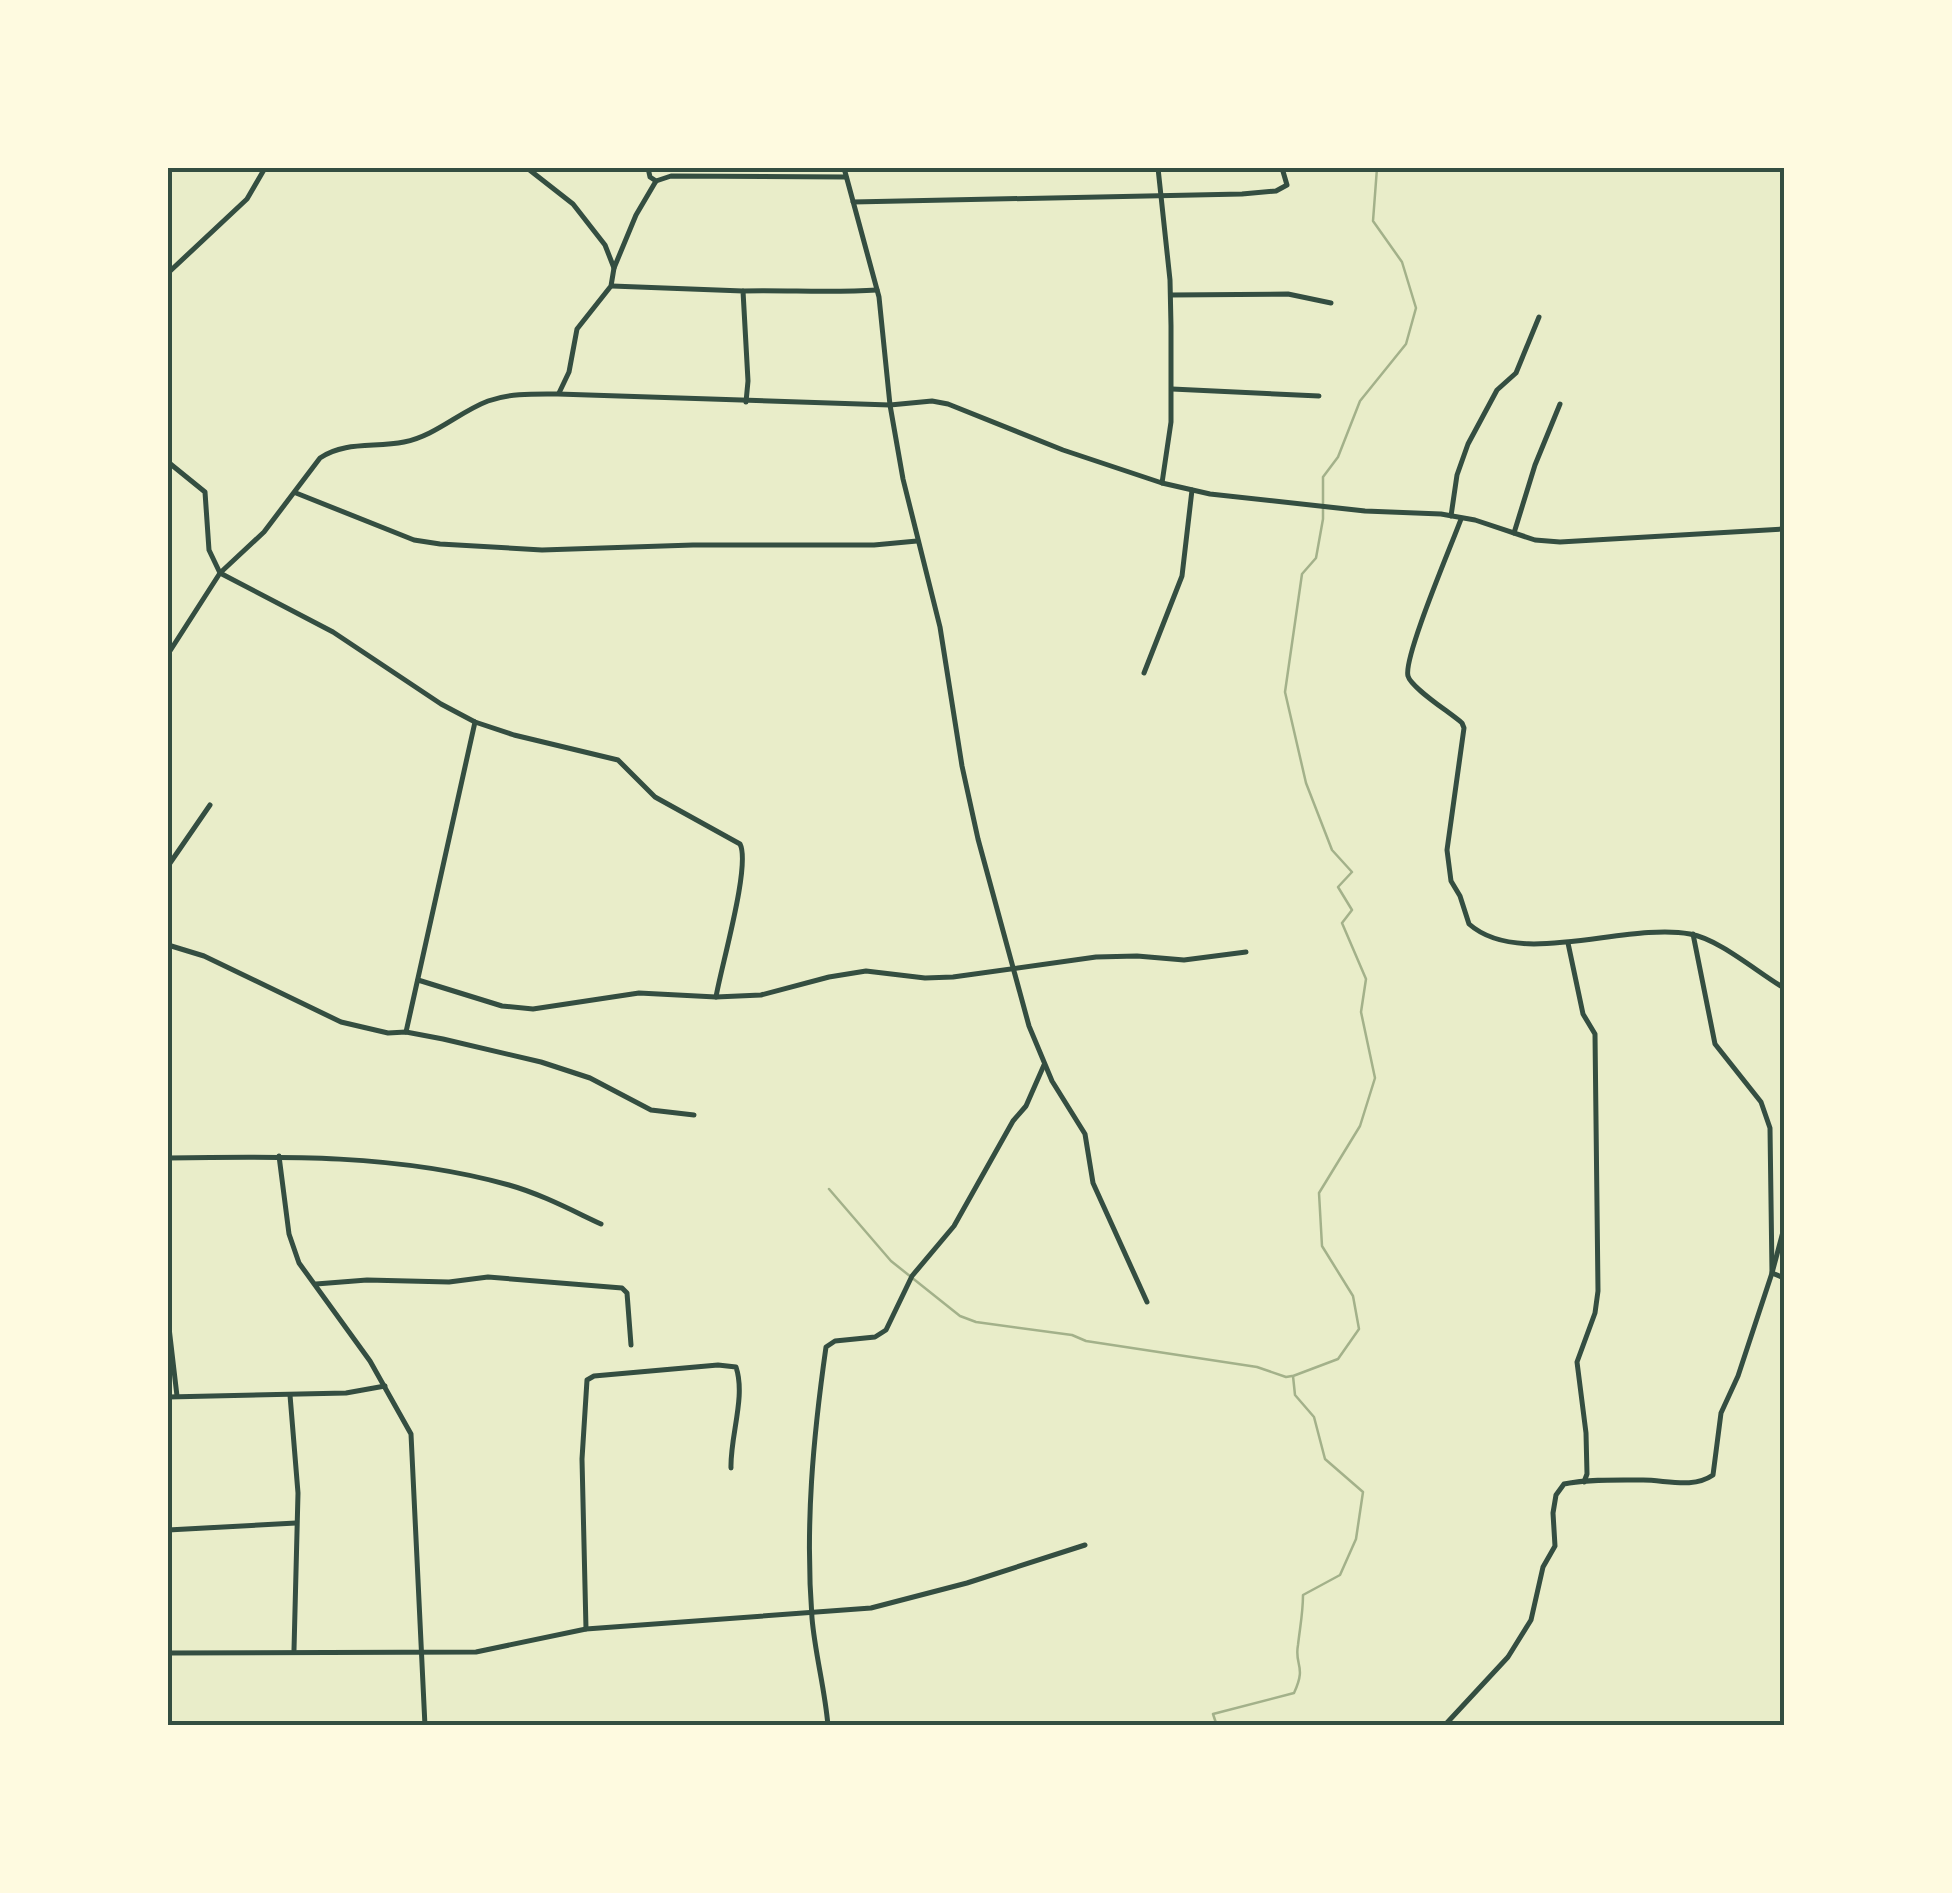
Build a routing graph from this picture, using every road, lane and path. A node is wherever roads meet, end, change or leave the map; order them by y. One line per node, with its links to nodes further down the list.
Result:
1 (265, 168): 12 (street)
2 (527, 168): 11 (street)
3 (648, 168): 8 (street)
4 (844, 168): 7 (street)
5 (1158, 168): 9 (street)
6 (1282, 168): 9 (street)
7 (846, 177): 8 (street); 10 (street)
8 (656, 181): 11 (street)
9 (1162, 194): 10 (street); 16 (street)
10 (853, 202): 14 (street)
11 (614, 268): 13 (street)
12 (168, 274)
13 (612, 286): 15 (street); 20 (street)
14 (877, 290): 15 (street); 24 (street)
15 (743, 291): 22 (street)
16 (1170, 295): 17 (street); 19 (street)
17 (1331, 302)
18 (1538, 317): 29 (street)
19 (1172, 389): 21 (street); 26 (street)
20 (558, 394): 22 (street); 28 (street)
21 (1319, 396)
22 (746, 402): 24 (street)
23 (1560, 404): 32 (street)
24 (890, 405): 26 (street); 33 (street)
25 (168, 462): 34 (street)
26 (1162, 483): 27 (street)
27 (1192, 490): 29 (street); 36 (street)
28 (296, 493): 33 (street); 34 (street)
29 (1451, 516): 30 (street)
30 (1462, 518): 32 (street); 41 (street)
31 (1784, 528): 32 (street)
32 (1514, 533)
33 (918, 542): 44 (street)
34 (220, 573): 35 (street); 37 (street)
35 (168, 654)
36 (1144, 673)
37 (475, 722): 45 (street); 47 (street)
38 (210, 805): 39 (street)
39 (168, 866)
40 (1693, 934): 41 (street); 46 (street); 55 (street)
41 (1568, 943): 66 (street)
42 (168, 946): 48 (street)
43 (1246, 952): 44 (street)
44 (1012, 966): 47 (street); 49 (street)
45 (418, 980): 47 (street); 48 (street)
46 (1784, 988)
47 (716, 997)
48 (406, 1032): 50 (street)
49 (1045, 1064): 58 (street); 70 (street)
50 (694, 1115)
51 (279, 1156): 52 (street); 53 (street); 57 (street)
52 (168, 1158)
53 (601, 1224)
54 (1784, 1228): 55 (street)
55 (1772, 1274): 56 (street); 66 (street)
56 (1784, 1278)
57 (316, 1284): 60 (street); 61 (street)
58 (1147, 1302)
59 (168, 1319): 64 (street)
60 (630, 1344)
61 (385, 1386): 62 (street); 74 (street)
62 (290, 1395): 64 (street); 67 (street)
63 (168, 1397): 64 (street)
64 (177, 1397)
65 (731, 1468): 71 (street)
66 (1584, 1482): 77 (street)
67 (296, 1523): 68 (street); 72 (street)
68 (168, 1530)
69 (1086, 1545): 70 (street)
70 (812, 1612): 71 (street); 76 (street)
71 (586, 1629): 74 (street)
72 (294, 1650): 73 (street); 74 (street)
73 (168, 1652)
74 (424, 1652): 75 (street)
75 (425, 1726)
76 (828, 1726)
77 (1444, 1726)

